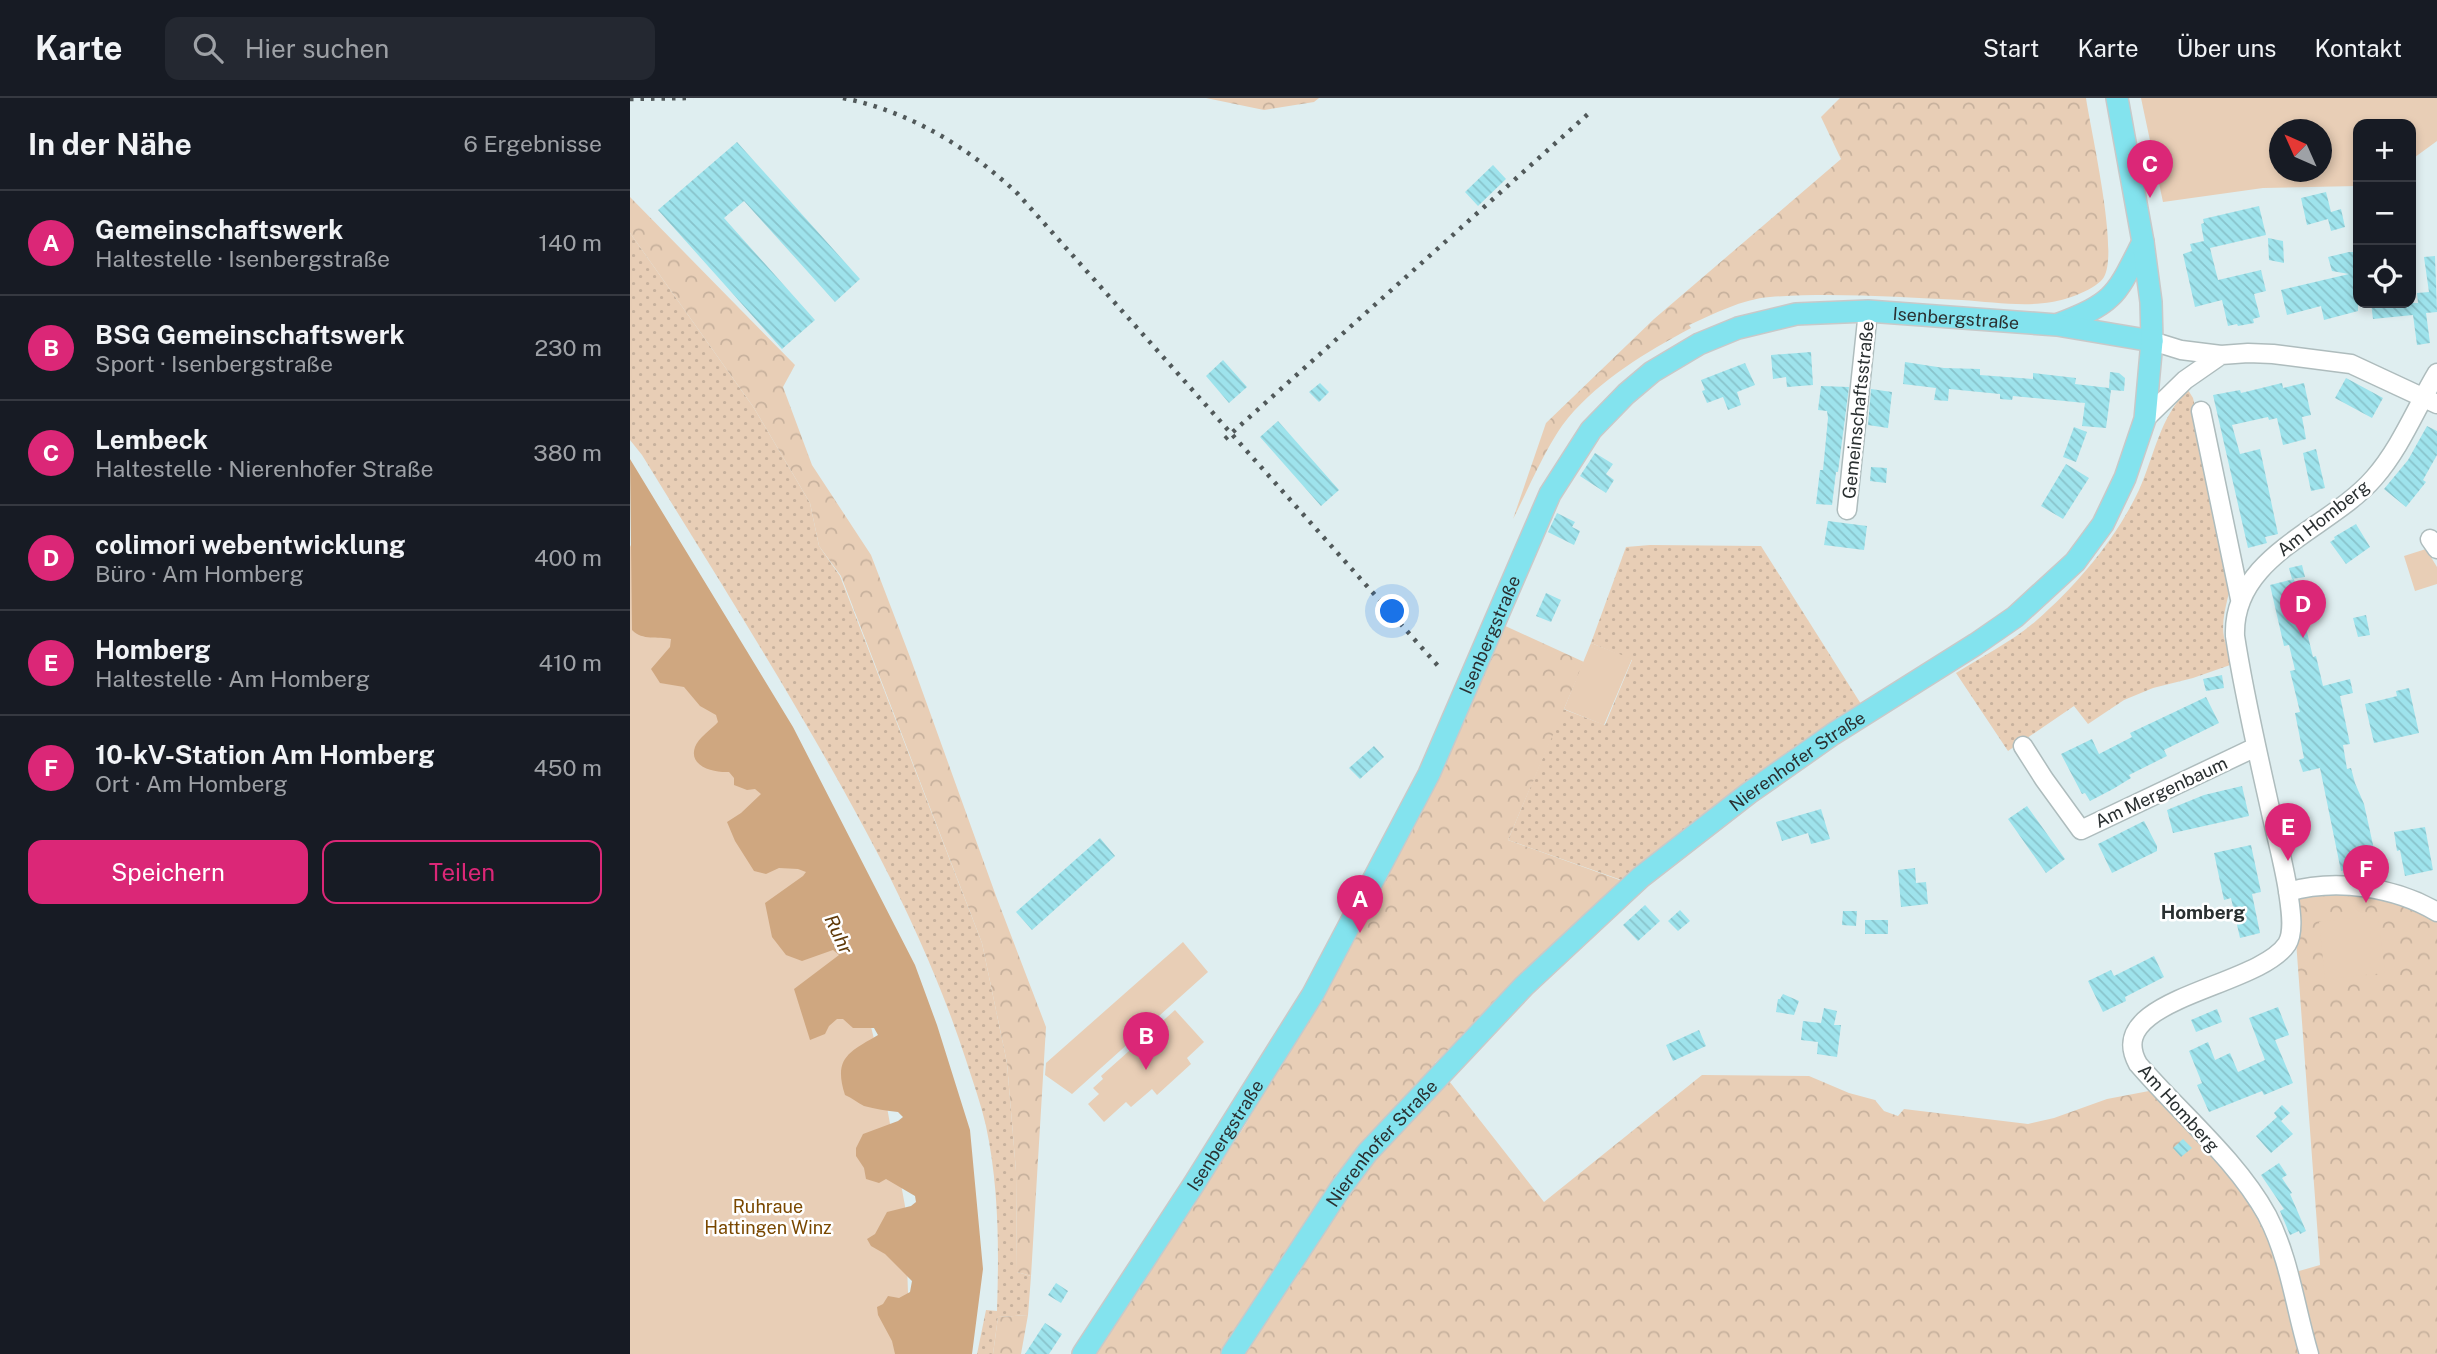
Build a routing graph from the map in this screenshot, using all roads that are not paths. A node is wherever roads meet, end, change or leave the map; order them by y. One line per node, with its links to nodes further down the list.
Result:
1 (2118, 98): 2 (main road, Nierenhofer Straße)
2 (2143, 242): 4 (main road); 5 (main road, Nierenhofer Straße)
3 (1868, 311): 4 (main road, Isenbergstraße); 11 (street, Gemeinschaftsstraße); 17 (main road, Isenbergstraße)
4 (2057, 325): 5 (main road, Isenbergstraße)
5 (2151, 341): 6 (street); 10 (main road, Nierenhofer Straße)
6 (2221, 355): 8 (street); 10 (street)
7 (2437, 373): 8 (street, Am Homberg)
8 (2430, 400): 12 (street, Am Homberg)
9 (2201, 411): 12 (street, Am Homberg)
10 (2145, 419): 18 (main road, Nierenhofer Straße)
11 (1847, 510)
12 (2240, 599): 14 (street, Am Homberg)
13 (2023, 746): 14 (street, Am Mergenbaum)
14 (2256, 747): 15 (street, Am Homberg)
15 (2288, 892): 16 (street); 19 (street, Am Homberg)
16 (2437, 912)
17 (1083, 1354)
18 (1231, 1354)
19 (2309, 1354)

